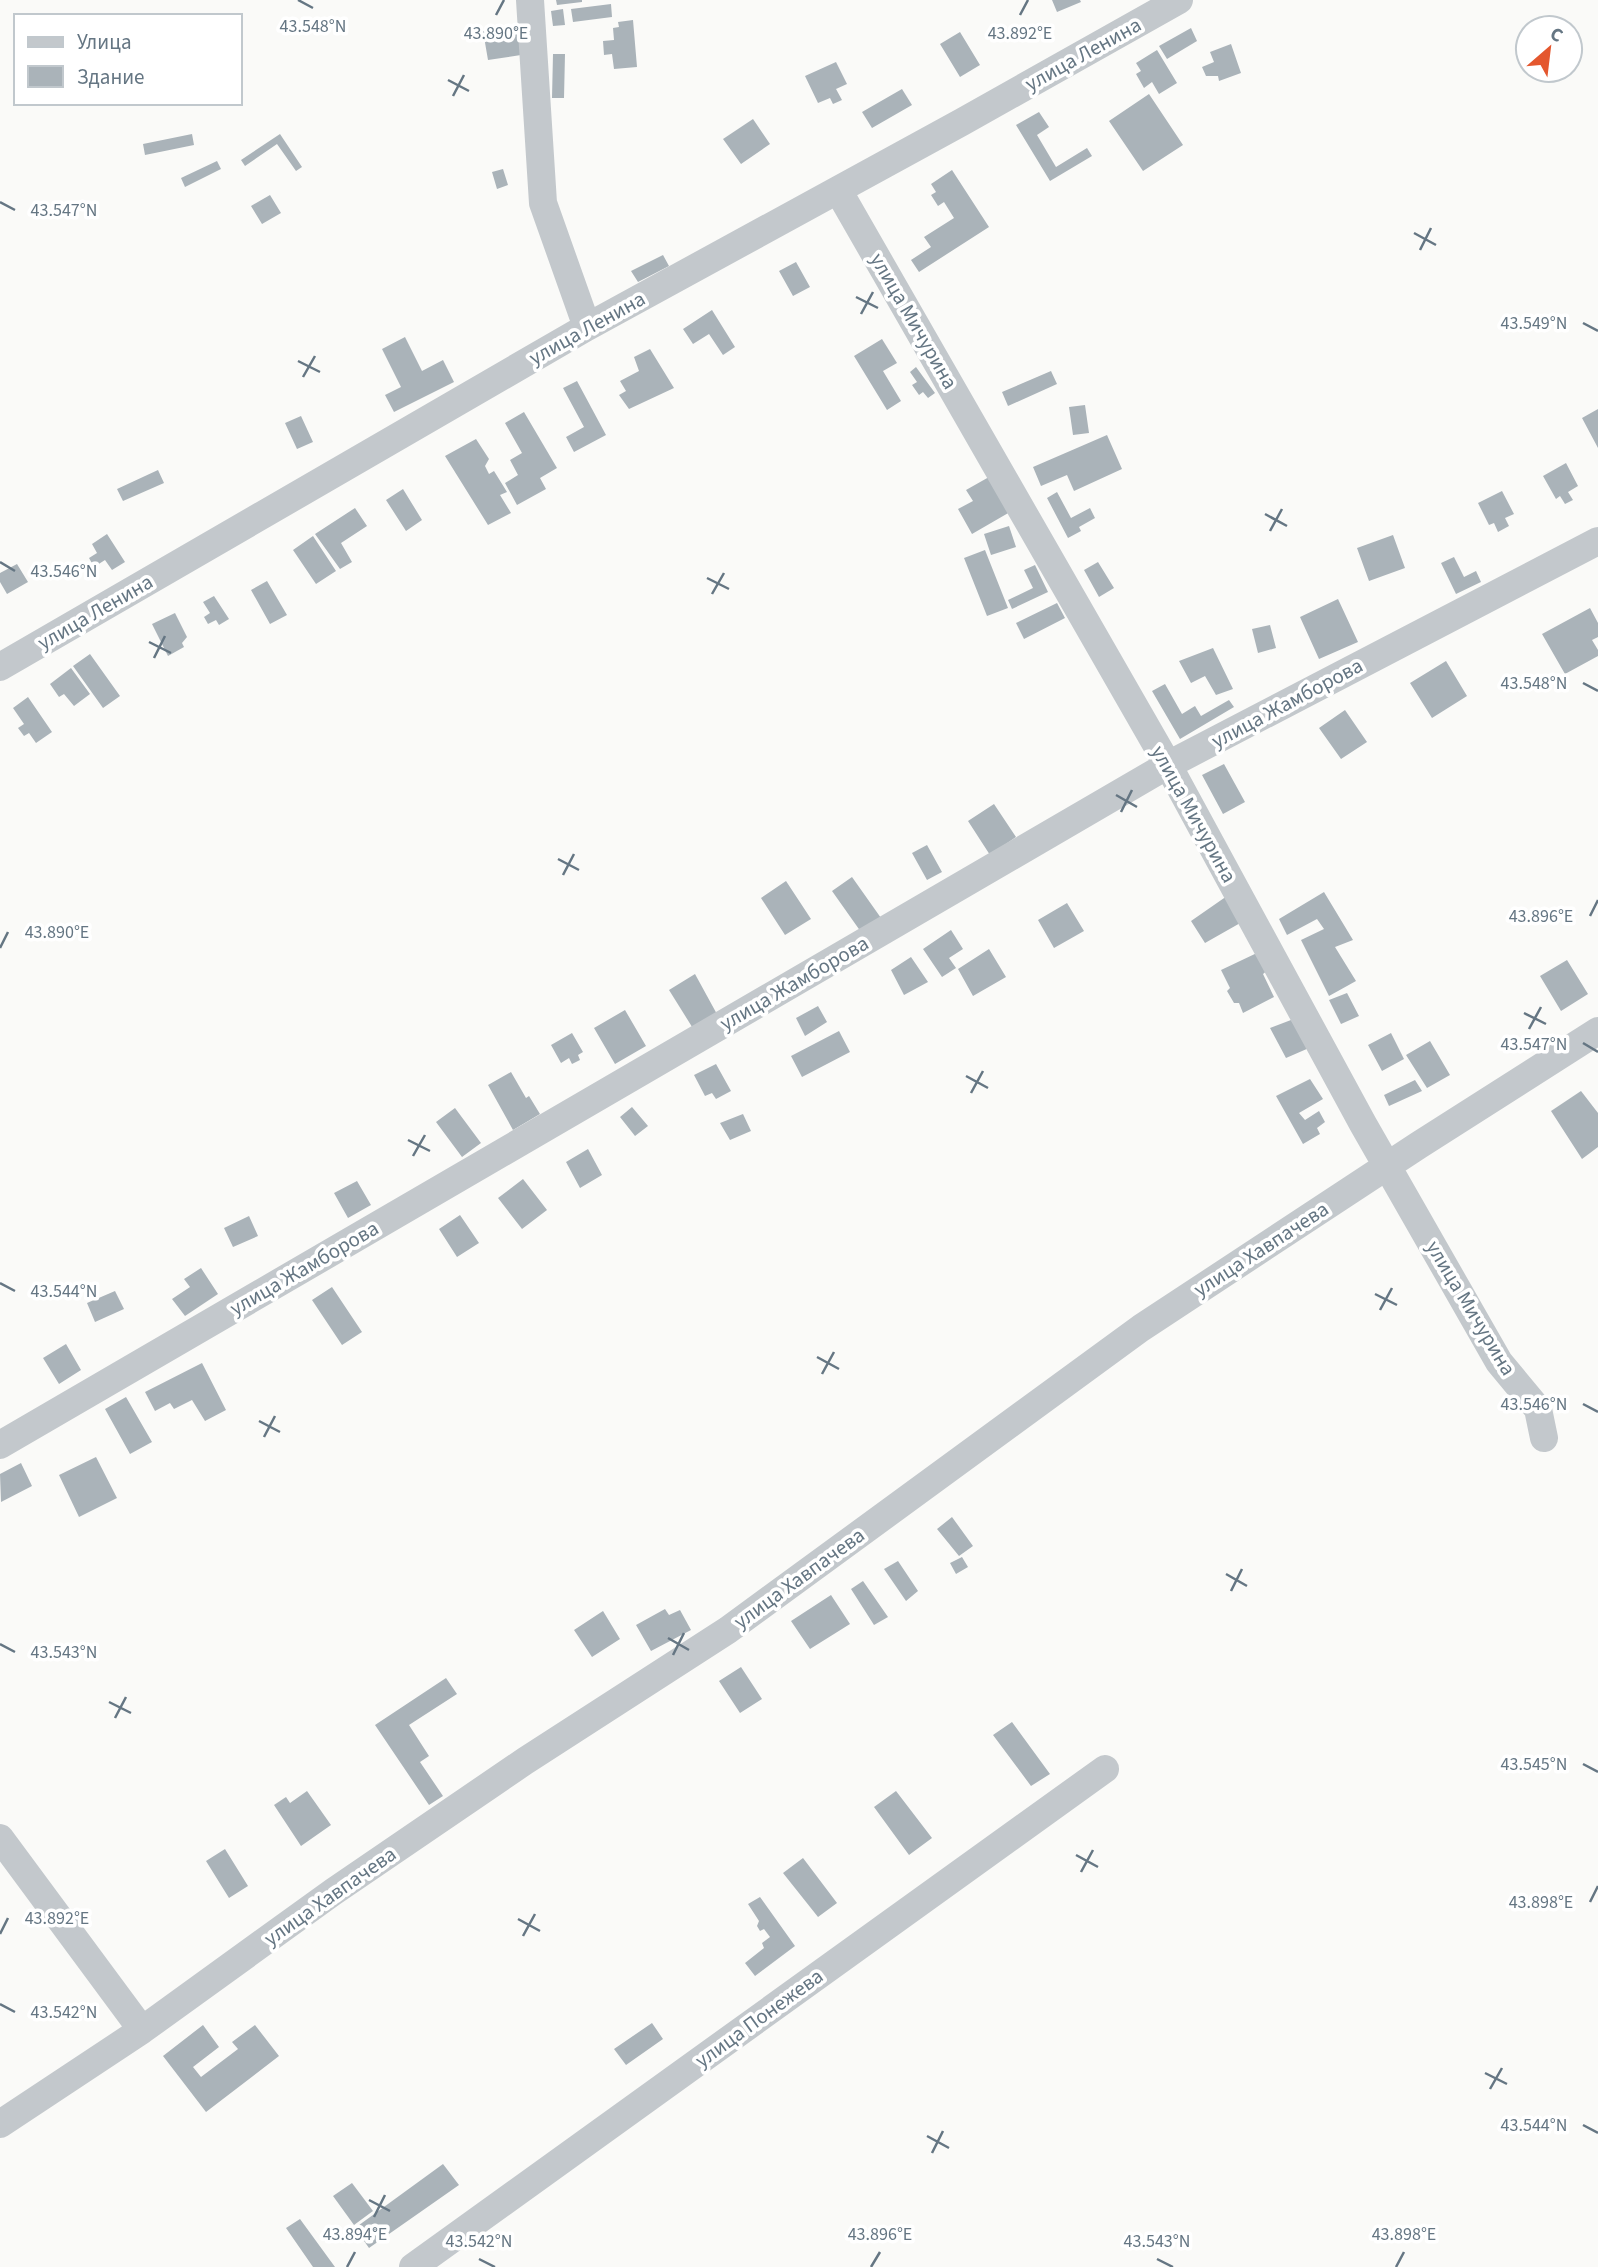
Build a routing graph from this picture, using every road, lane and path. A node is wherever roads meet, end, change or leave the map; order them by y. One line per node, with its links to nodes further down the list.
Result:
1 (530, 0): 4 (street)
2 (1179, 0): 3 (street, улица Ленина)
3 (838, 190): 4 (street, улица Ленина); 7 (street, улица Мичурина)
4 (587, 327): 6 (street, улица Ленина)
5 (1598, 541): 7 (street, улица Жамборова)
6 (0, 667)
7 (1168, 765): 9 (street, улица Мичурина); 11 (street, улица Жамборова)
8 (1598, 1031): 9 (street, улица Хавпачева)
9 (1387, 1166): 10 (street, улица Мичурина); 14 (street, улица Хавпачева)
10 (1544, 1438)
11 (0, 1445)
12 (1105, 1769): 16 (street, улица Понежева)
13 (0, 1838): 14 (street)
14 (142, 2030): 15 (street, улица Хавпачева)
15 (0, 2124)
16 (413, 2267)

